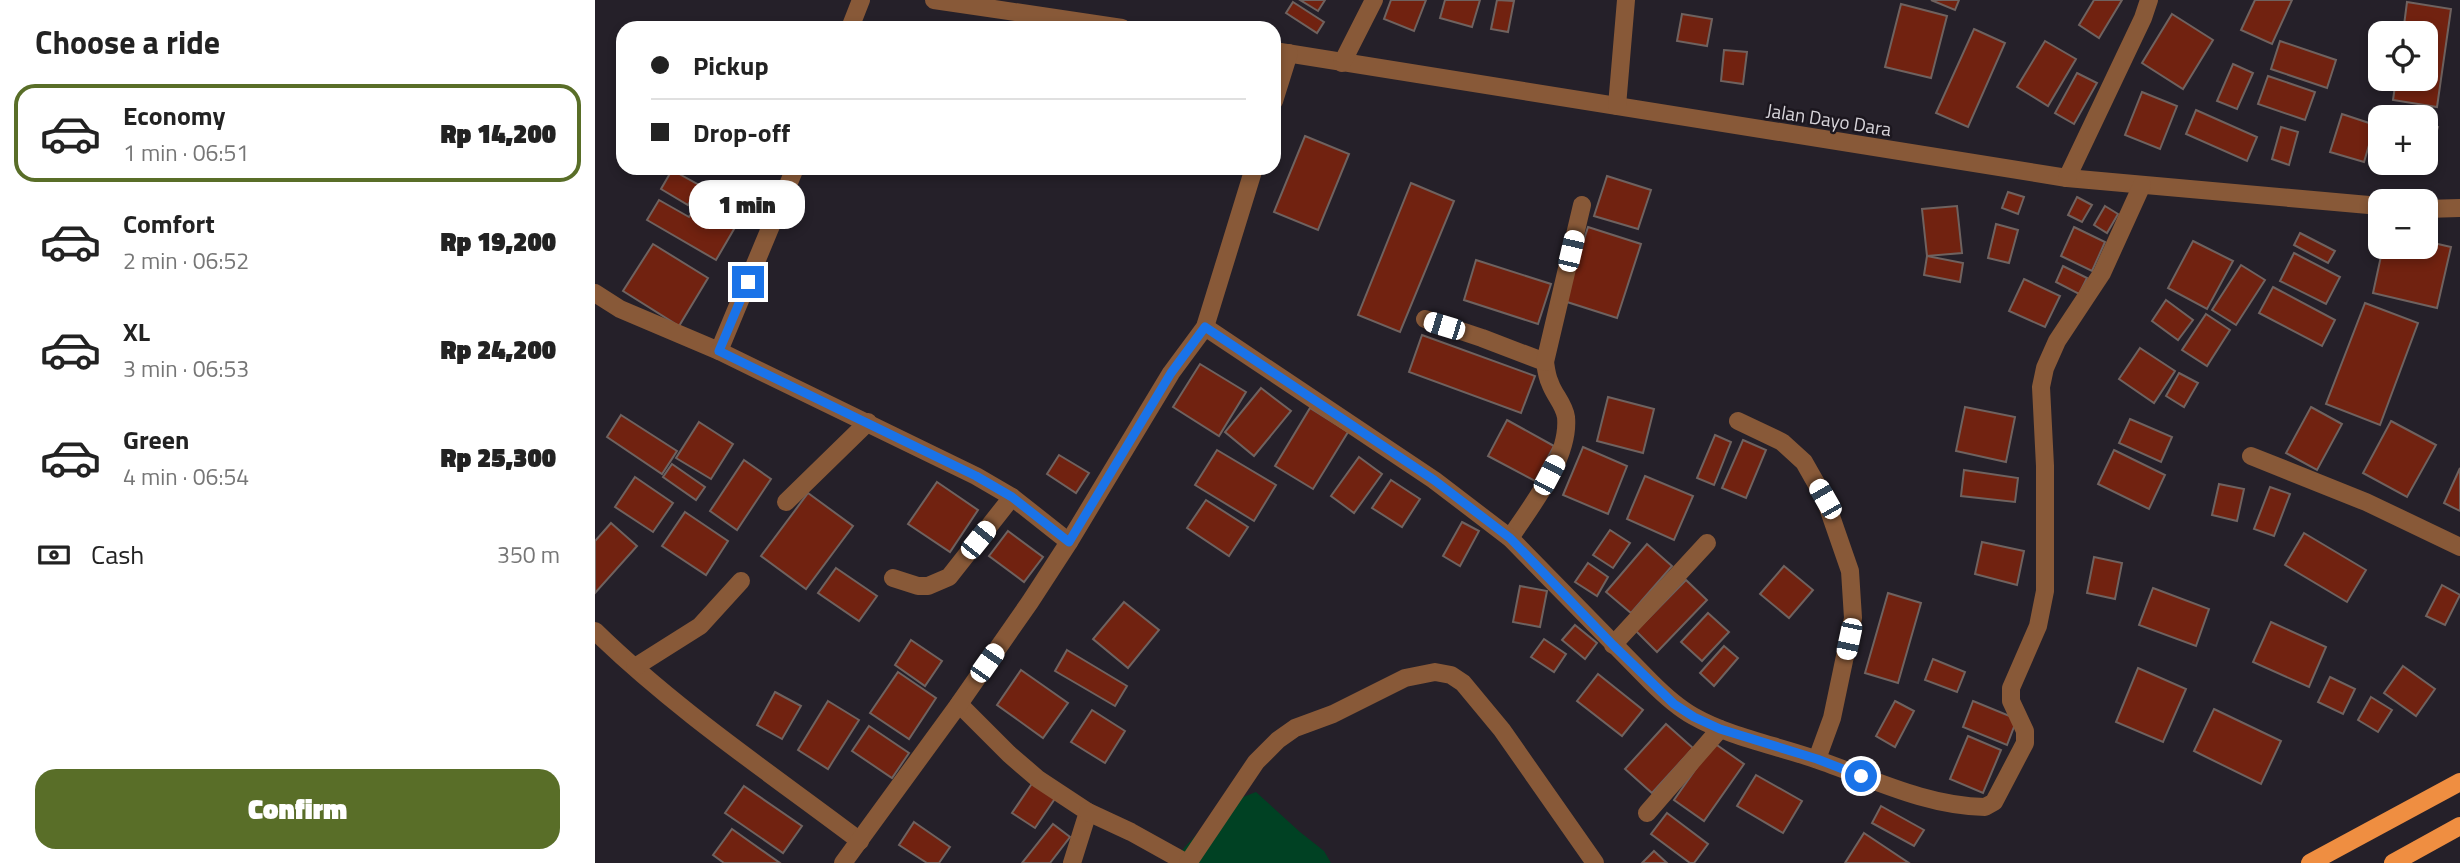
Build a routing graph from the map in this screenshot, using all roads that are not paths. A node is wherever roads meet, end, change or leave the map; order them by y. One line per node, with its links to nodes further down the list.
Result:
1 (861, 0): 6 (street)
2 (934, 0): 7 (street)
3 (1374, 0): 9 (street)
4 (1626, 0): 10 (street)
5 (2149, 0): 13 (street)
6 (854, 21)
7 (1075, 21)
8 (1281, 52): 9 (street, Jalan Dayo Dara)
9 (1342, 63): 10 (street, Jalan Dayo Dara)
10 (1617, 106): 13 (street, Jalan Dayo Dara)
11 (792, 175): 22 (street)
12 (1252, 175): 21 (street)
13 (2067, 178): 14 (street, Jalan Dayo Dara)
14 (2143, 185): 16 (street, Jalan Dayo Dara); 40 (street)
15 (1582, 205): 23 (street)
16 (2368, 205)
17 (2460, 208): 18 (street)
18 (2438, 209)
19 (595, 293): 22 (street)
20 (1425, 320): 23 (street)
21 (1205, 327): 29 (street); 30 (street)
22 (719, 351): 25 (street)
23 (1545, 362): 29 (street)
24 (1738, 421): 40 (street)
25 (868, 422): 27 (street); 28 (street)
26 (2251, 456): 32 (street)
27 (1012, 497): 30 (street); 33 (street)
28 (786, 502)
29 (1510, 538): 36 (street)
30 (1069, 542): 38 (street)
31 (1707, 543): 36 (street)
32 (2460, 547)
33 (893, 578)
34 (741, 581): 37 (street)
35 (595, 631): 37 (street)
36 (1613, 645): 39 (street)
37 (635, 667): 45 (street)
38 (959, 704): 42 (street); 45 (street)
39 (1720, 729): 40 (street); 43 (street)
40 (1817, 759)
41 (2460, 782): 50 (main road)
42 (1088, 812): 47 (street); 48 (street)
43 (1647, 813)
44 (2460, 826): 51 (main road)
45 (860, 841): 46 (street)
46 (843, 863)
47 (1072, 863)
48 (1187, 863): 49 (street)
49 (1595, 863)
50 (2310, 863)
51 (2393, 863)

